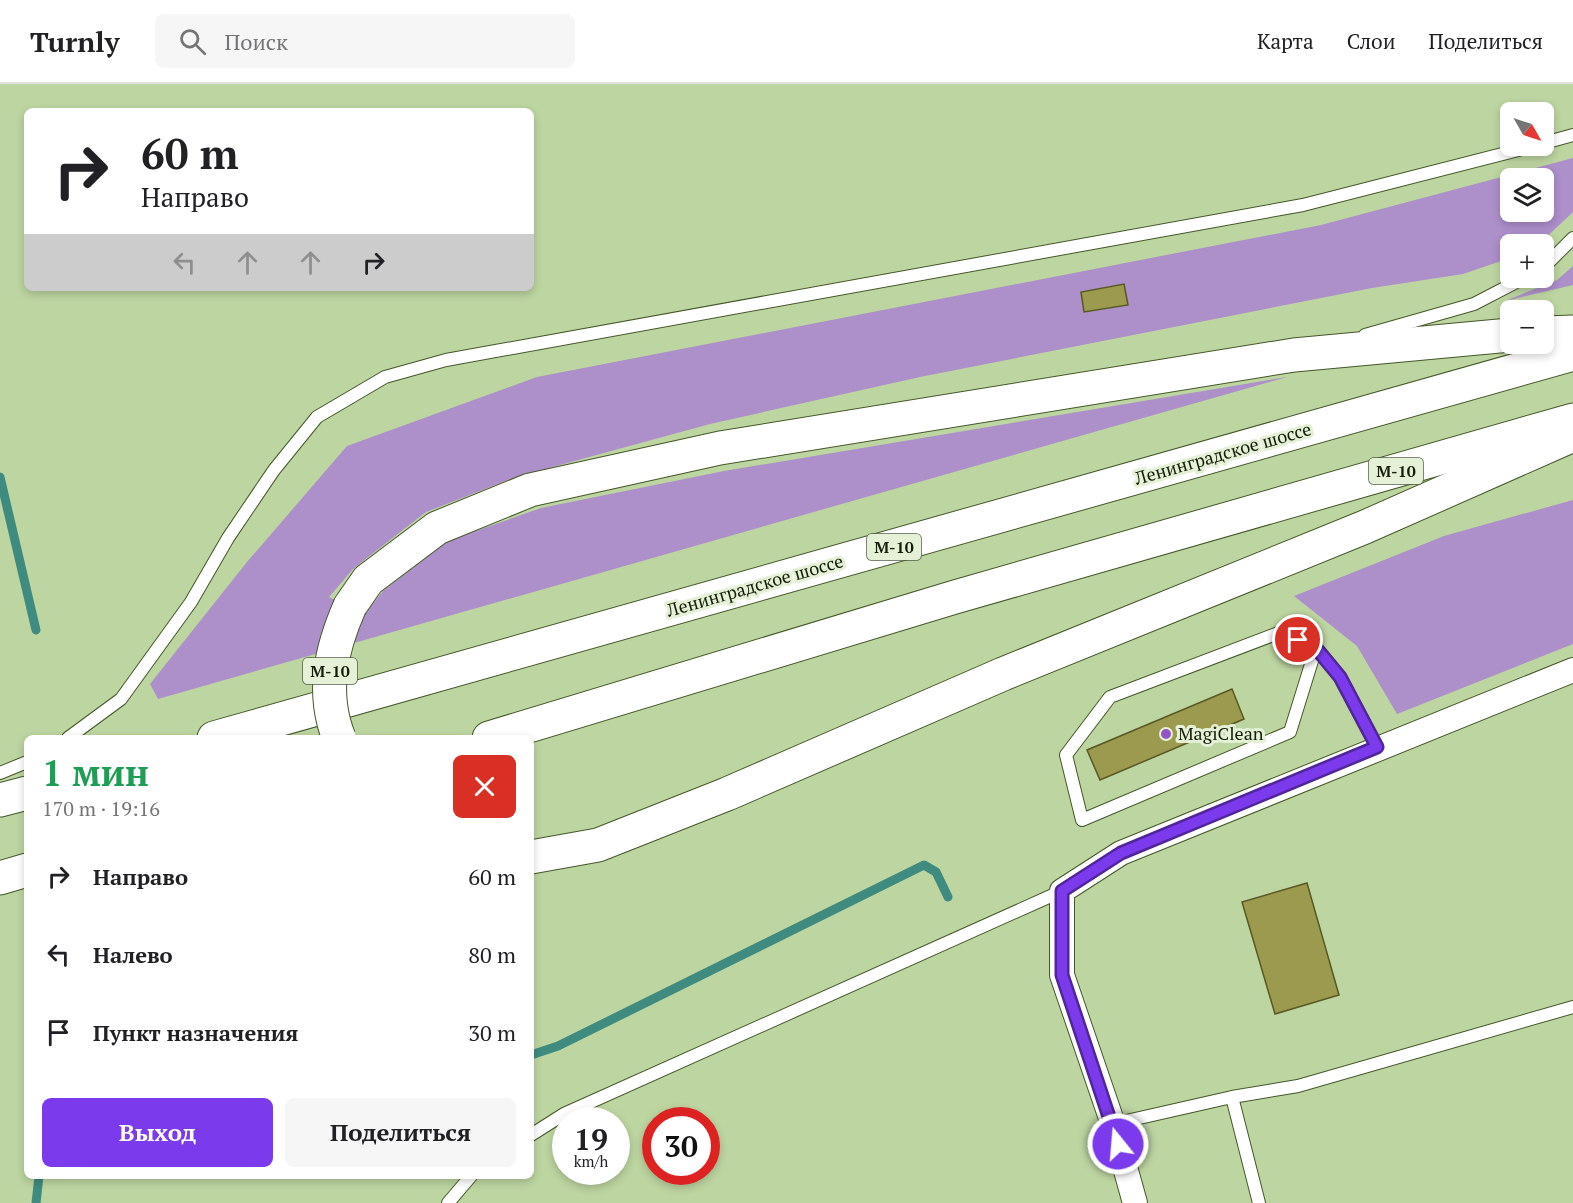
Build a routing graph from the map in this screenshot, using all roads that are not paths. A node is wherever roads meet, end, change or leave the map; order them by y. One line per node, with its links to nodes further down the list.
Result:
1 (1573, 135): 2 (lane)
2 (1554, 140)
3 (1500, 155): 16 (lane)
4 (1573, 238): 5 (lane)
5 (1554, 257)
6 (1505, 288): 11 (lane)
7 (1573, 332): 8 (main road)
8 (1554, 333)
9 (1500, 336): 11 (main road, М-10)
10 (1573, 354): 17 (main road, Ленинградское шоссе / М-10)
11 (1294, 355): 18 (main road, М-10, bridge)
12 (1573, 420): 19 (main road, М-10)
13 (1573, 435): 25 (main road, М-10)
14 (1316, 648): 14 (lane); 20 (lane)
15 (1573, 670): 20 (street)
16 (72, 735)
17 (225, 735)
18 (338, 735)
19 (499, 735)
20 (1377, 747): 28 (street)
21 (24, 763): 22 (lane)
22 (0, 773)
23 (24, 794): 24 (main road)
24 (0, 800)
25 (534, 856)
26 (24, 871): 27 (main road)
27 (0, 878)
28 (1062, 891): 31 (street); 32 (lane)
29 (1573, 1007): 30 (lane)
30 (1232, 1097): 31 (lane); 36 (lane)
31 (1113, 1124): 35 (street)
32 (534, 1133)
33 (468, 1179): 34 (lane)
34 (448, 1203)
35 (1135, 1203)
36 (1259, 1203)

